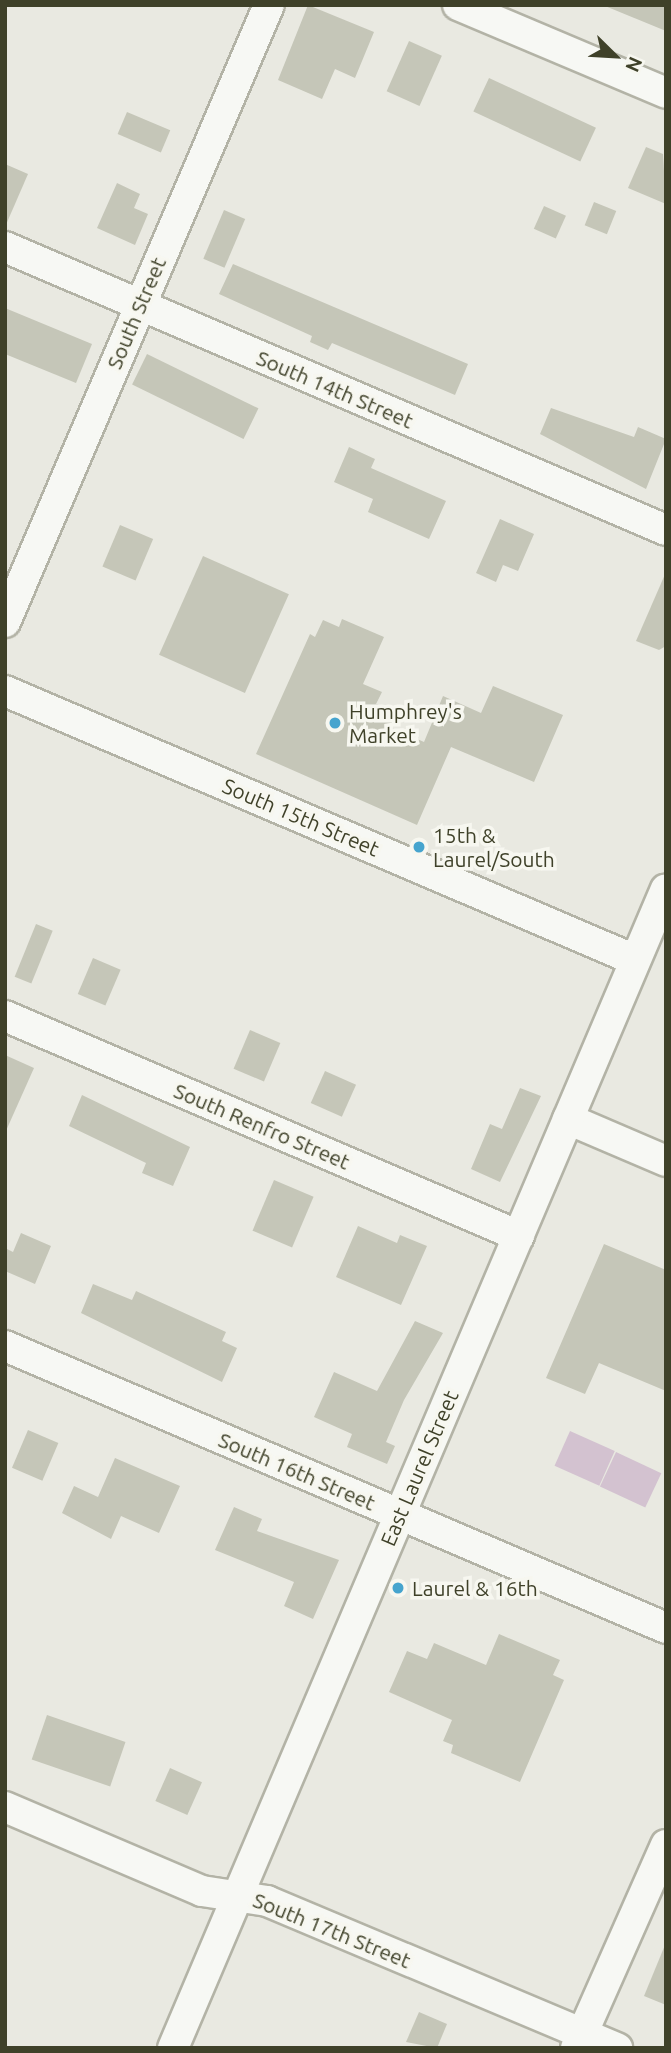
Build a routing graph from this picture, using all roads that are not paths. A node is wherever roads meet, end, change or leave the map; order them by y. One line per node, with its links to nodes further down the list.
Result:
1 (269, 5): 5 (street, South Street)
2 (457, 5): 3 (street)
3 (666, 93)
4 (5, 247): 5 (street, South 14th Street)
5 (139, 305): 6 (street, South 14th Street); 7 (street, South Street)
6 (666, 530)
7 (5, 622)
8 (5, 691): 10 (street, South 15th Street)
9 (666, 889): 10 (street, East Laurel Street)
10 (635, 960): 12 (street, East Laurel Street)
11 (5, 1016): 14 (street, South Renfro Street)
12 (568, 1119): 13 (street); 14 (street, East Laurel Street)
13 (666, 1161)
14 (519, 1236): 16 (street, East Laurel Street)
15 (5, 1346): 16 (street, South 16th Street)
16 (400, 1515): 17 (street, South 16th Street); 20 (street, East Laurel Street)
17 (666, 1628)
18 (5, 1807): 20 (street, South 17th Street)
19 (666, 1845): 21 (street)
20 (238, 1894): 21 (street, South 17th Street); 22 (street, East Laurel Street)
21 (580, 2041): 23 (street, South 17th Street)
22 (173, 2048)
23 (617, 2048)

